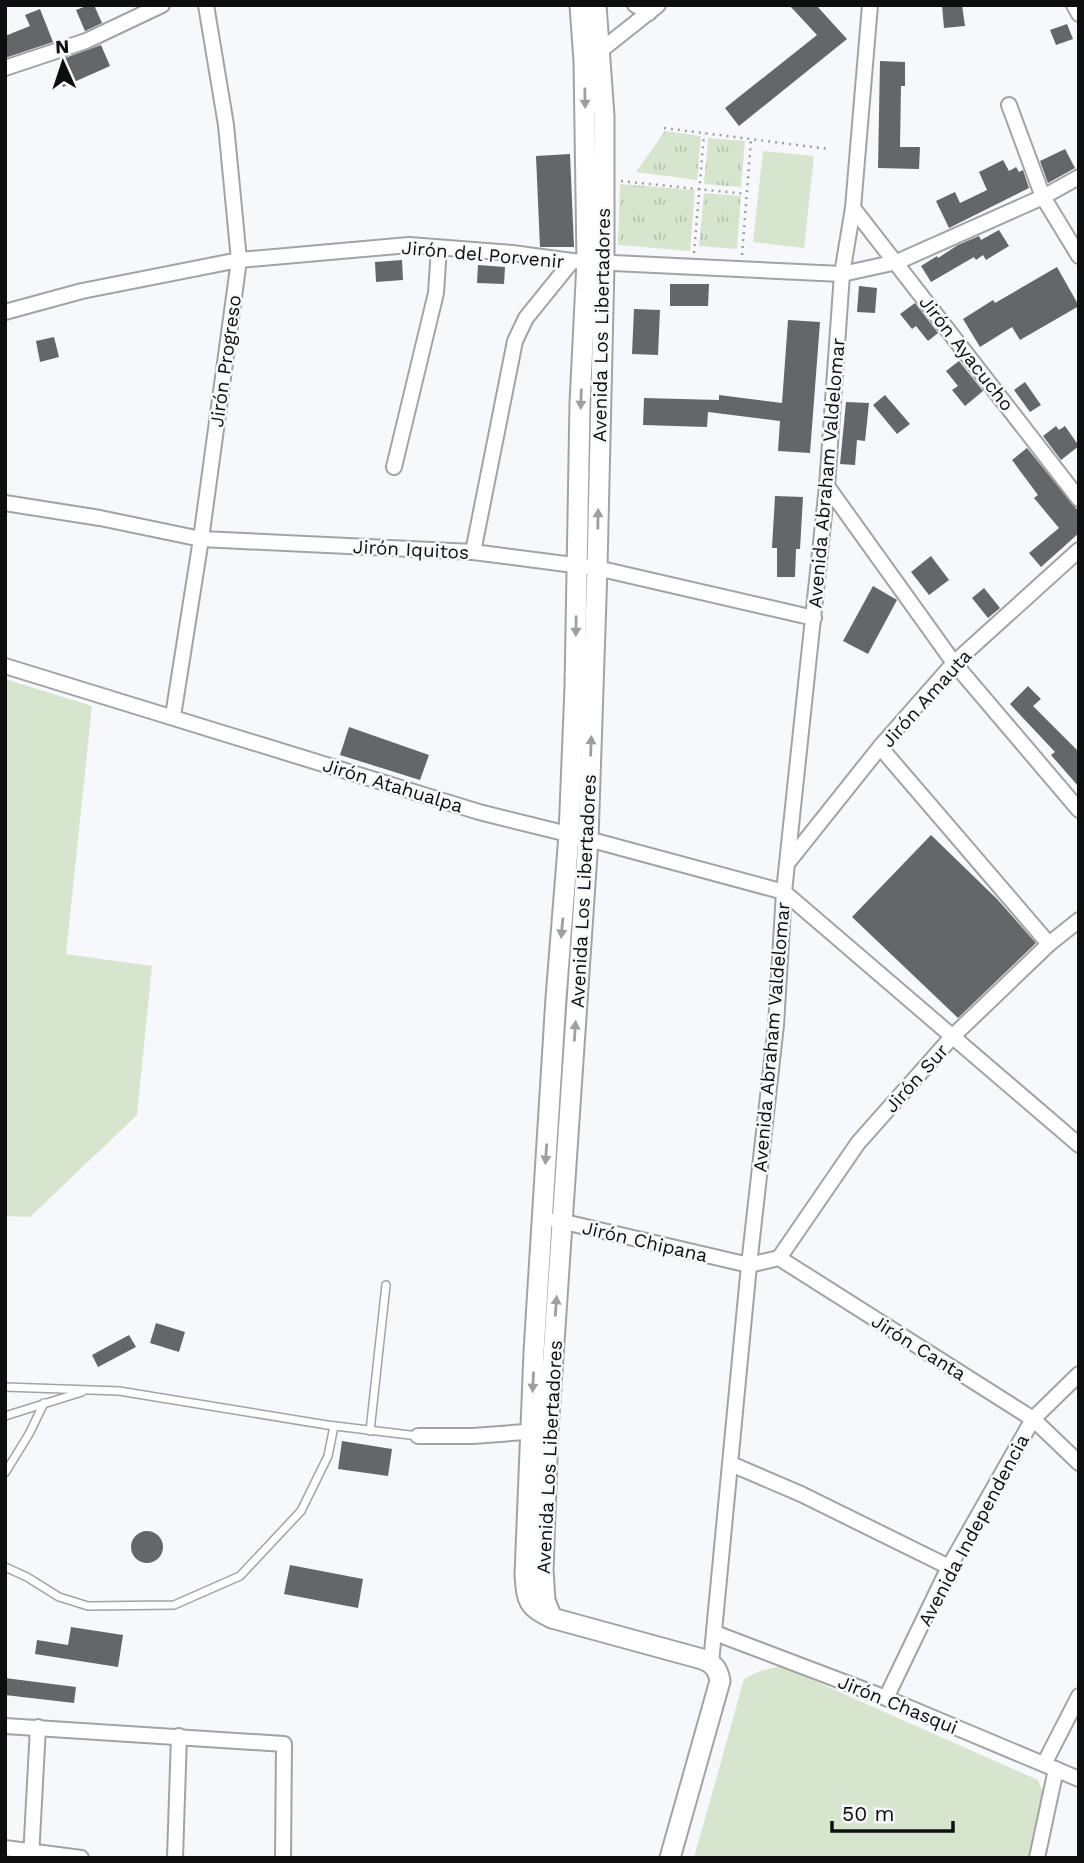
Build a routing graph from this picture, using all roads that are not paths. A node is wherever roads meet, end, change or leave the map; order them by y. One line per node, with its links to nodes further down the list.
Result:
1 (162, 5): 11 (street)
2 (206, 5): 18 (street, Jirón Progreso)
3 (580, 5): 10 (street, Avenida Los Libertadores)
4 (596, 5): 10 (street, Avenida Los Libertadores)
5 (635, 5): 8 (street)
6 (870, 5): 15 (street, Avenida Abraham Valdelomar)
7 (1074, 5): 9 (street)
8 (653, 9): 10 (street)
9 (1079, 14)
10 (593, 56): 19 (street, Avenida Los Libertadores, one-way to 19); 19 (street, Avenida Los Libertadores)
11 (5, 68)
12 (1009, 105): 14 (street)
13 (1079, 177): 14 (street, Jirón del Porvenir)
14 (1043, 197): 17 (street); 20 (street, Jirón del Porvenir)
15 (853, 208): 20 (street, Jirón Ayacucho); 21 (street, Avenida Abraham Valdelomar)
16 (439, 248): 18 (street, Jirón del Porvenir); 19 (street, Jirón del Porvenir); 23 (street)
17 (1079, 256)
18 (239, 260): 22 (street, Jirón del Porvenir); 27 (street, Jirón Progreso)
19 (588, 262): 21 (street, Jirón del Porvenir); 29 (street); 30 (street, Avenida Los Libertadores, one-way to 30); 31 (street, Avenida Los Libertadores, one-way to 19)
20 (897, 262): 21 (street, Jirón del Porvenir); 25 (street, Jirón Ayacucho)
21 (842, 274): 24 (street, Avenida Abraham Valdelomar)
22 (5, 312)
23 (394, 467)
24 (827, 486): 32 (street, Avenida Abraham Valdelomar); 33 (street)
25 (1079, 499)
26 (5, 503): 27 (street, Jirón Iquitos)
27 (201, 539): 29 (street, Jirón Iquitos); 35 (street, Jirón Progreso)
28 (1079, 550): 33 (street, Jirón Amauta)
29 (473, 552): 30 (street, Jirón Iquitos)
30 (577, 565): 31 (street, Jirón Iquitos); 38 (street, Avenida Los Libertadores, one-way to 38)
31 (597, 568): 32 (street, Jirón Iquitos); 38 (street, Avenida Los Libertadores, one-way to 31)
32 (814, 618): 39 (street, Avenida Abraham Valdelomar)
33 (954, 663): 36 (street, Jirón Amauta); 37 (street)
34 (5, 666): 35 (street, Jirón Atahualpa)
35 (173, 716): 38 (street, Jirón Atahualpa)
36 (880, 747): 39 (street, Jirón Amauta); 42 (street)
37 (1079, 810)
38 (579, 837): 40 (street, Jirón Atahualpa); 44 (street, Avenida Los Libertadores, one-way to 44); 45 (street, Avenida Los Libertadores, one-way to 38)
39 (789, 861): 40 (street, Avenida Abraham Valdelomar)
40 (784, 892): 43 (street); 52 (street, Avenida Abraham Valdelomar)
41 (1079, 920): 42 (street, Jirón Sur)
42 (1049, 944): 43 (street, Jirón Sur)
43 (952, 1037): 48 (street); 51 (street, Jirón Sur)
44 (551, 1070): 45 (street); 46 (street, Avenida Los Libertadores)
45 (572, 1072): 47 (street, Avenida Los Libertadores)
46 (548, 1124): 47 (street); 49 (street, Avenida Los Libertadores, one-way to 49)
47 (569, 1125): 50 (street, Avenida Los Libertadores)
48 (1079, 1145)
49 (542, 1218): 50 (street, Jirón Chipana); 62 (street, Avenida Los Libertadores, one-way to 62)
50 (562, 1221): 52 (street, Jirón Chipana); 62 (street, Avenida Los Libertadores, one-way to 50)
51 (779, 1258): 52 (street); 59 (street, Jirón Canta)
52 (749, 1265): 65 (street, Avenida Abraham Valdelomar)
53 (386, 1285): 61 (lane)
54 (1079, 1374): 59 (street, Avenida Independencia)
55 (5, 1387): 56 (lane)
56 (90, 1390): 57 (lane); 60 (lane)
57 (44, 1403): 58 (lane); 66 (lane)
58 (5, 1416)
59 (1033, 1419): 64 (street, Jirón Canta); 68 (street, Avenida Independencia)
60 (334, 1426): 61 (lane); 67 (lane)
61 (370, 1431): 63 (lane)
62 (539, 1431): 63 (street); 70 (street, Avenida Los Libertadores)
63 (418, 1436)
64 (1079, 1463)
65 (731, 1464): 68 (street); 69 (street, Avenida Abraham Valdelomar)
66 (5, 1473)
67 (5, 1567)
68 (949, 1567): 72 (street, Avenida Independencia)
69 (715, 1633): 70 (street, Avenida Abraham Valdelomar); 72 (street, Jirón Chasqui)
70 (711, 1662): 83 (street, Avenida Abraham Valdelomar)
71 (1079, 1696): 76 (street)
72 (887, 1698): 76 (street, Jirón Chasqui)
73 (5, 1726): 74 (street)
74 (38, 1727): 75 (street); 79 (street)
75 (179, 1736): 81 (street); 82 (street)
76 (1050, 1766): 77 (street, Jirón Chasqui); 84 (street)
77 (1079, 1779)
78 (5, 1848): 79 (street)
79 (31, 1854): 80 (street)
80 (81, 1858)
81 (175, 1858)
82 (283, 1858)
83 (670, 1858)
84 (1037, 1858)

